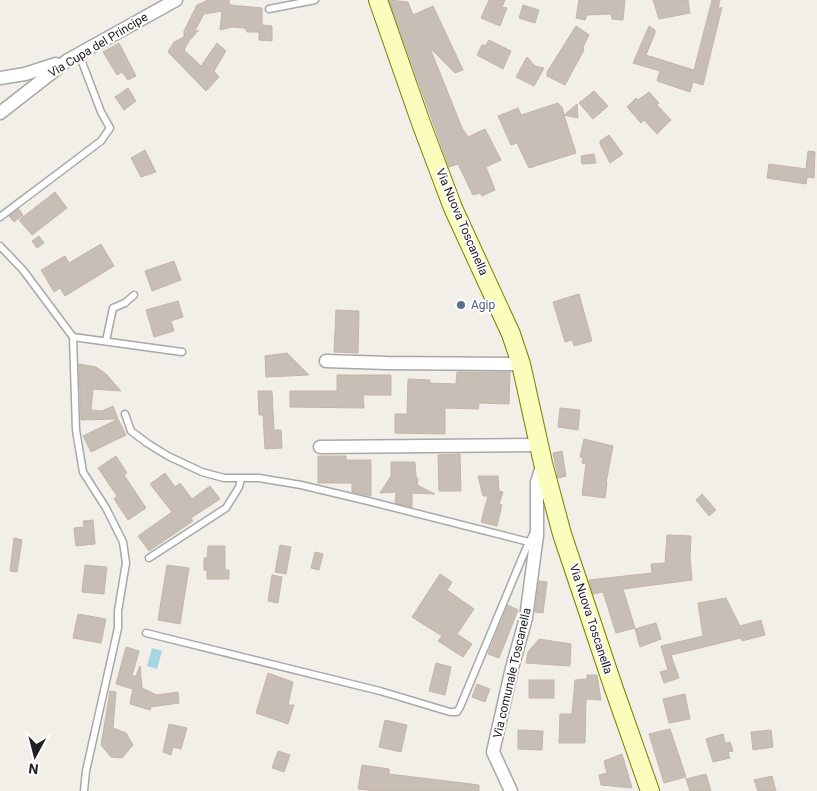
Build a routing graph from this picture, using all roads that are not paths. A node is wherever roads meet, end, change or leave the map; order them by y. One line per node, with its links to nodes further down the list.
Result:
1 (176, 0): 5 (street, Via Cupa del Principe)
2 (315, 0): 4 (lane)
3 (378, 0): 18 (main road, Via Nuova Toscanella)
4 (269, 10)
5 (79, 54): 6 (street, Via Cupa del Principe); 11 (lane)
6 (68, 60): 7 (street); 9 (street, Via Cupa del Principe)
7 (26, 74): 8 (street); 9 (street)
8 (0, 78)
9 (30, 88): 10 (street, Via Cupa del Principe)
10 (0, 112)
11 (0, 217)
12 (0, 246): 14 (lane)
13 (134, 296): 15 (lane)
14 (73, 337): 15 (lane); 28 (lane)
15 (106, 341): 16 (lane)
16 (182, 352)
17 (326, 361): 18 (street)
18 (521, 364): 20 (main road, Via Nuova Toscanella)
19 (126, 414): 23 (lane)
20 (539, 445): 21 (street); 22 (main road, Via Nuova Toscanella)
21 (320, 447)
22 (543, 463): 24 (street, Via comunale Toscanella); 30 (main road, Via Nuova Toscanella)
23 (241, 479): 25 (lane); 26 (lane)
24 (537, 525): 25 (lane); 29 (street, Via comunale Toscanella)
25 (529, 542): 27 (lane)
26 (149, 558)
27 (146, 633)
28 (84, 791)
29 (511, 791)
30 (650, 791)

